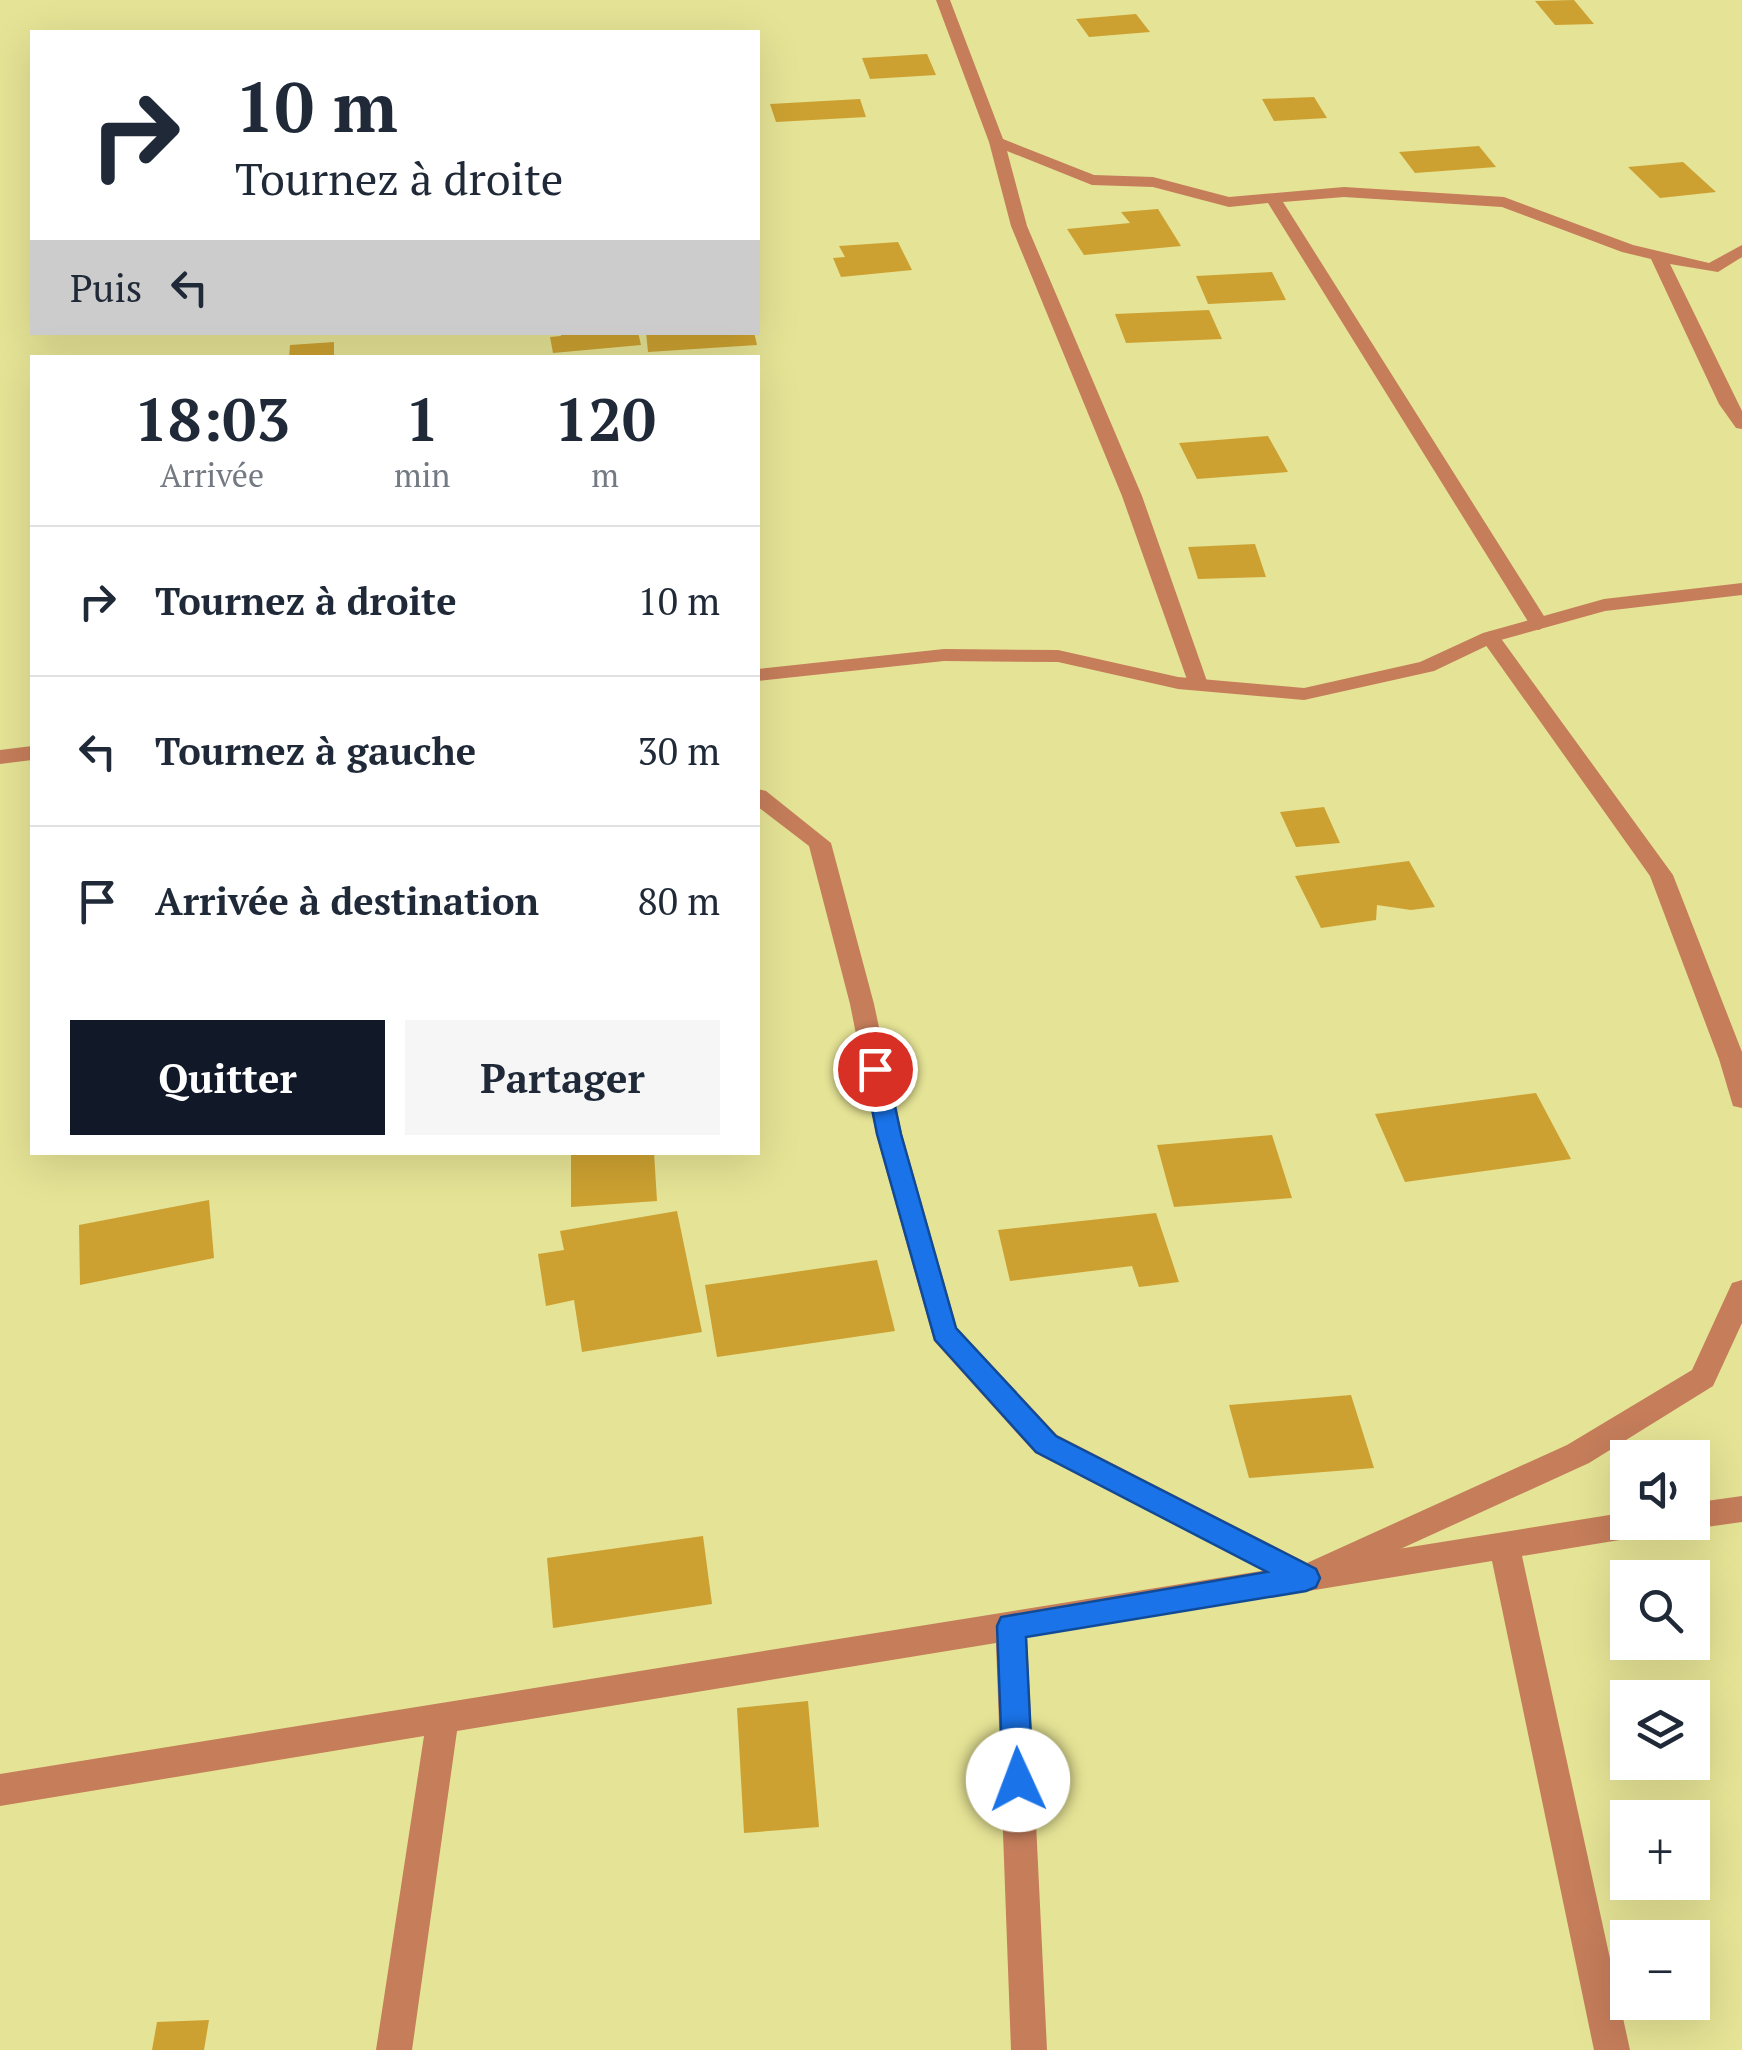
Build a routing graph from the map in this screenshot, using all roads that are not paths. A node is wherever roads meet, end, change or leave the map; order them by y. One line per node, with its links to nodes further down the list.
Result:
1 (943, 0): 2 (street)
2 (997, 142): 3 (street); 11 (street)
3 (1272, 198): 5 (street); 8 (street)
4 (1742, 250): 5 (street)
5 (1658, 256): 6 (street)
6 (1742, 424)
7 (1742, 589): 8 (street)
8 (1540, 624): 9 (street)
9 (1490, 638): 11 (street); 15 (street)
10 (760, 674): 11 (street)
11 (1197, 684)
12 (30, 753): 13 (street)
13 (0, 756)
14 (760, 798): 21 (street)
15 (1742, 1099)
16 (1742, 1291): 21 (street)
17 (1742, 1508): 18 (street)
18 (1710, 1513)
19 (1610, 1529): 20 (street)
20 (1504, 1546): 21 (street); 27 (street)
21 (1306, 1578): 22 (street)
22 (1012, 1626): 23 (street); 26 (street)
23 (443, 1717): 24 (street); 25 (street)
24 (0, 1790)
25 (394, 2050)
26 (1028, 2050)
27 (1612, 2050)

